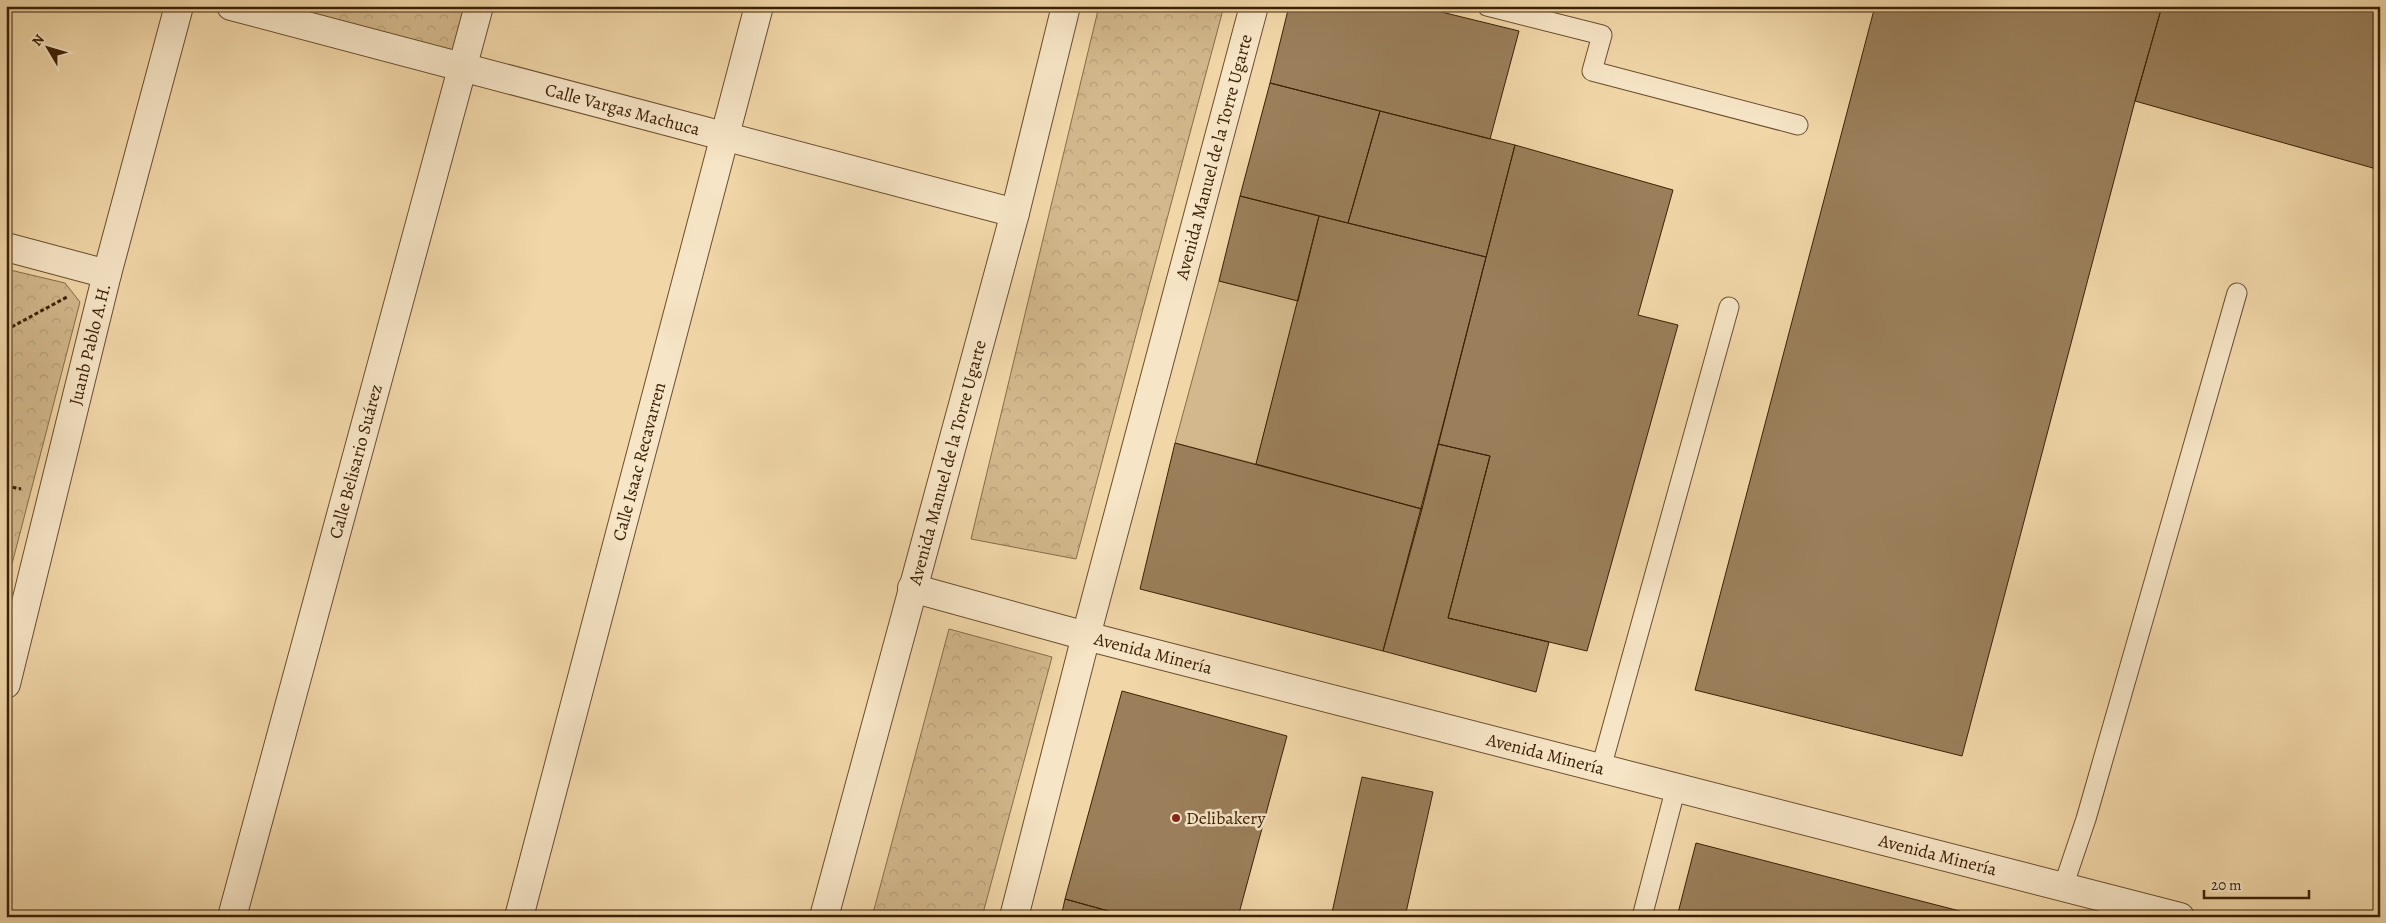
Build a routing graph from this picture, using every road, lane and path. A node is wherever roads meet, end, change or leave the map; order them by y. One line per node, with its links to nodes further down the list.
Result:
1 (179, 6): 13 (street, Juanb Pablo A.H.)
2 (231, 6): 8 (street, Calle Vargas Machuca)
3 (480, 6): 8 (street, Calle Belisario Suárez)
4 (759, 6): 10 (street, Calle Isaac Recavarren)
5 (1066, 6): 11 (street, Avenida Manuel de la Torre Ugarte)
6 (1254, 6): 18 (street, Avenida Manuel de la Torre Ugarte)
7 (1486, 6): 9 (lane)
8 (464, 67): 10 (street, Calle Vargas Machuca); 23 (street, Calle Belisario Suárez)
9 (1798, 125)
10 (725, 136): 11 (street, Calle Vargas Machuca); 24 (street, Calle Isaac Recavarren)
11 (1015, 213): 17 (street, Avenida Manuel de la Torre Ugarte)
12 (6, 248): 13 (street)
13 (107, 274): 16 (path); 19 (street, Juanb Pablo A.H.)
14 (2237, 293): 22 (lane)
15 (1729, 307): 20 (lane)
16 (6, 330)
17 (912, 588): 18 (street, Avenida Minería); 25 (street, Avenida Manuel de la Torre Ugarte)
18 (1086, 636): 20 (street, Avenida Minería); 26 (street, Avenida Manuel de la Torre Ugarte)
19 (6, 684)
20 (1601, 768): 21 (street, Avenida Minería)
21 (1676, 787): 22 (street, Avenida Minería); 27 (lane)
22 (2063, 887): 28 (street, Avenida Minería)
23 (232, 917)
24 (519, 917)
25 (824, 917)
26 (1014, 917)
27 (1642, 917)
28 (2180, 917)

